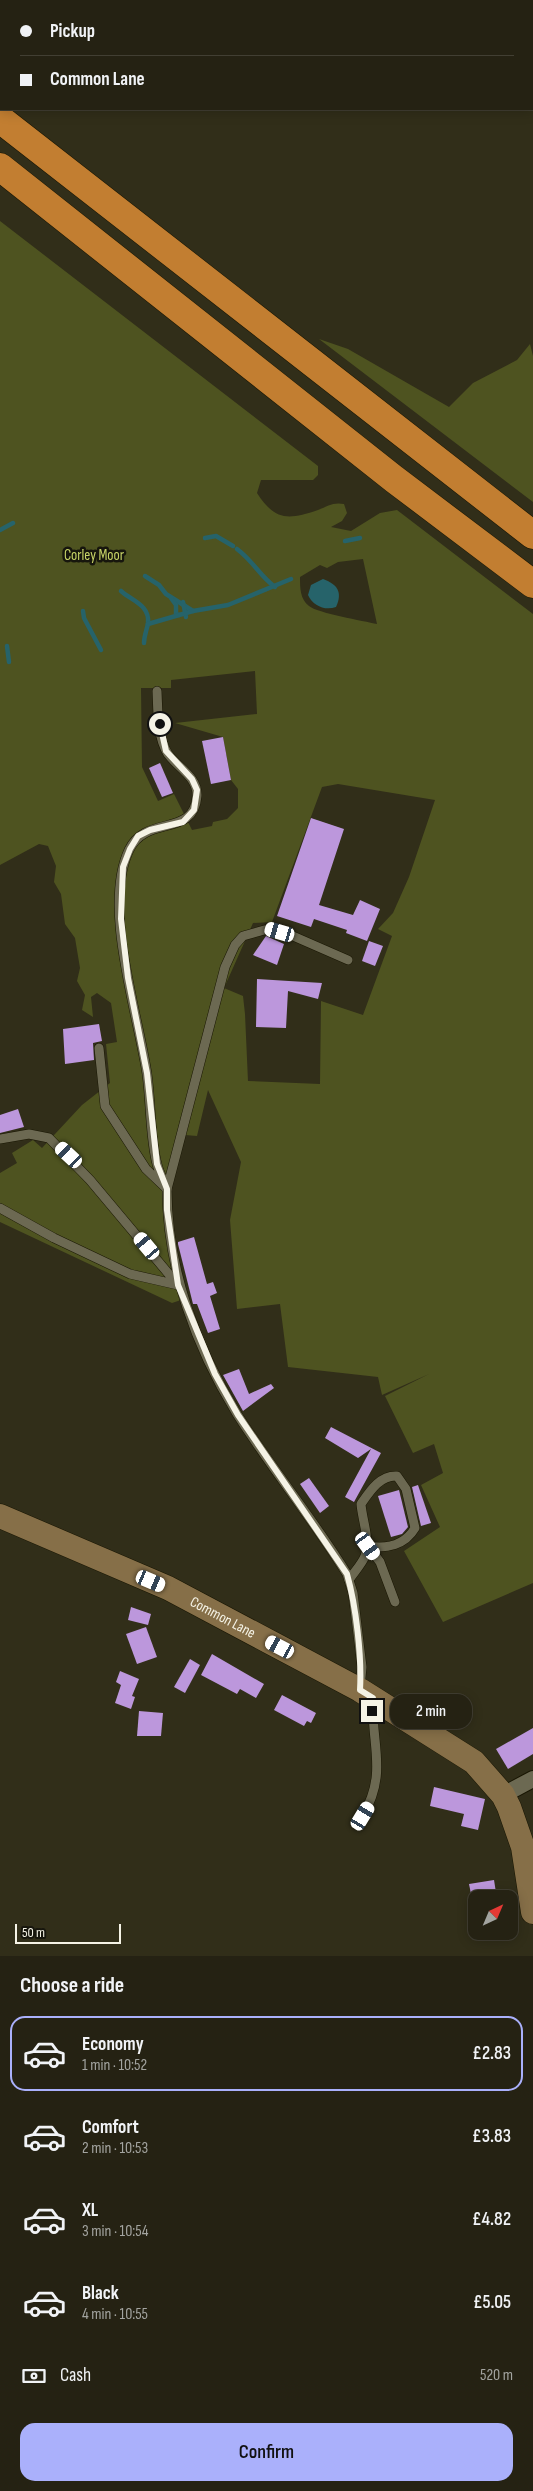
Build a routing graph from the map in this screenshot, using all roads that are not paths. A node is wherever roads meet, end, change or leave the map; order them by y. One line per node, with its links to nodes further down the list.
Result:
1 (0, 119): 3 (highway)
2 (0, 167): 4 (highway)
3 (533, 535)
4 (533, 584)
5 (157, 691): 9 (lane)
6 (348, 960): 9 (lane)
7 (99, 1048): 9 (lane)
8 (0, 1139): 11 (lane)
9 (167, 1189): 11 (lane)
10 (0, 1208): 11 (lane)
11 (178, 1285): 14 (lane)
12 (0, 1516): 16 (street, Common Lane)
13 (368, 1546): 13 (lane); 14 (lane); 15 (lane)
14 (349, 1580): 16 (lane)
15 (395, 1602)
16 (367, 1694): 18 (street, Common Lane); 19 (lane)
17 (533, 1780): 18 (street)
18 (503, 1794): 20 (street, Common Lane)
19 (363, 1816)
20 (533, 1912)

